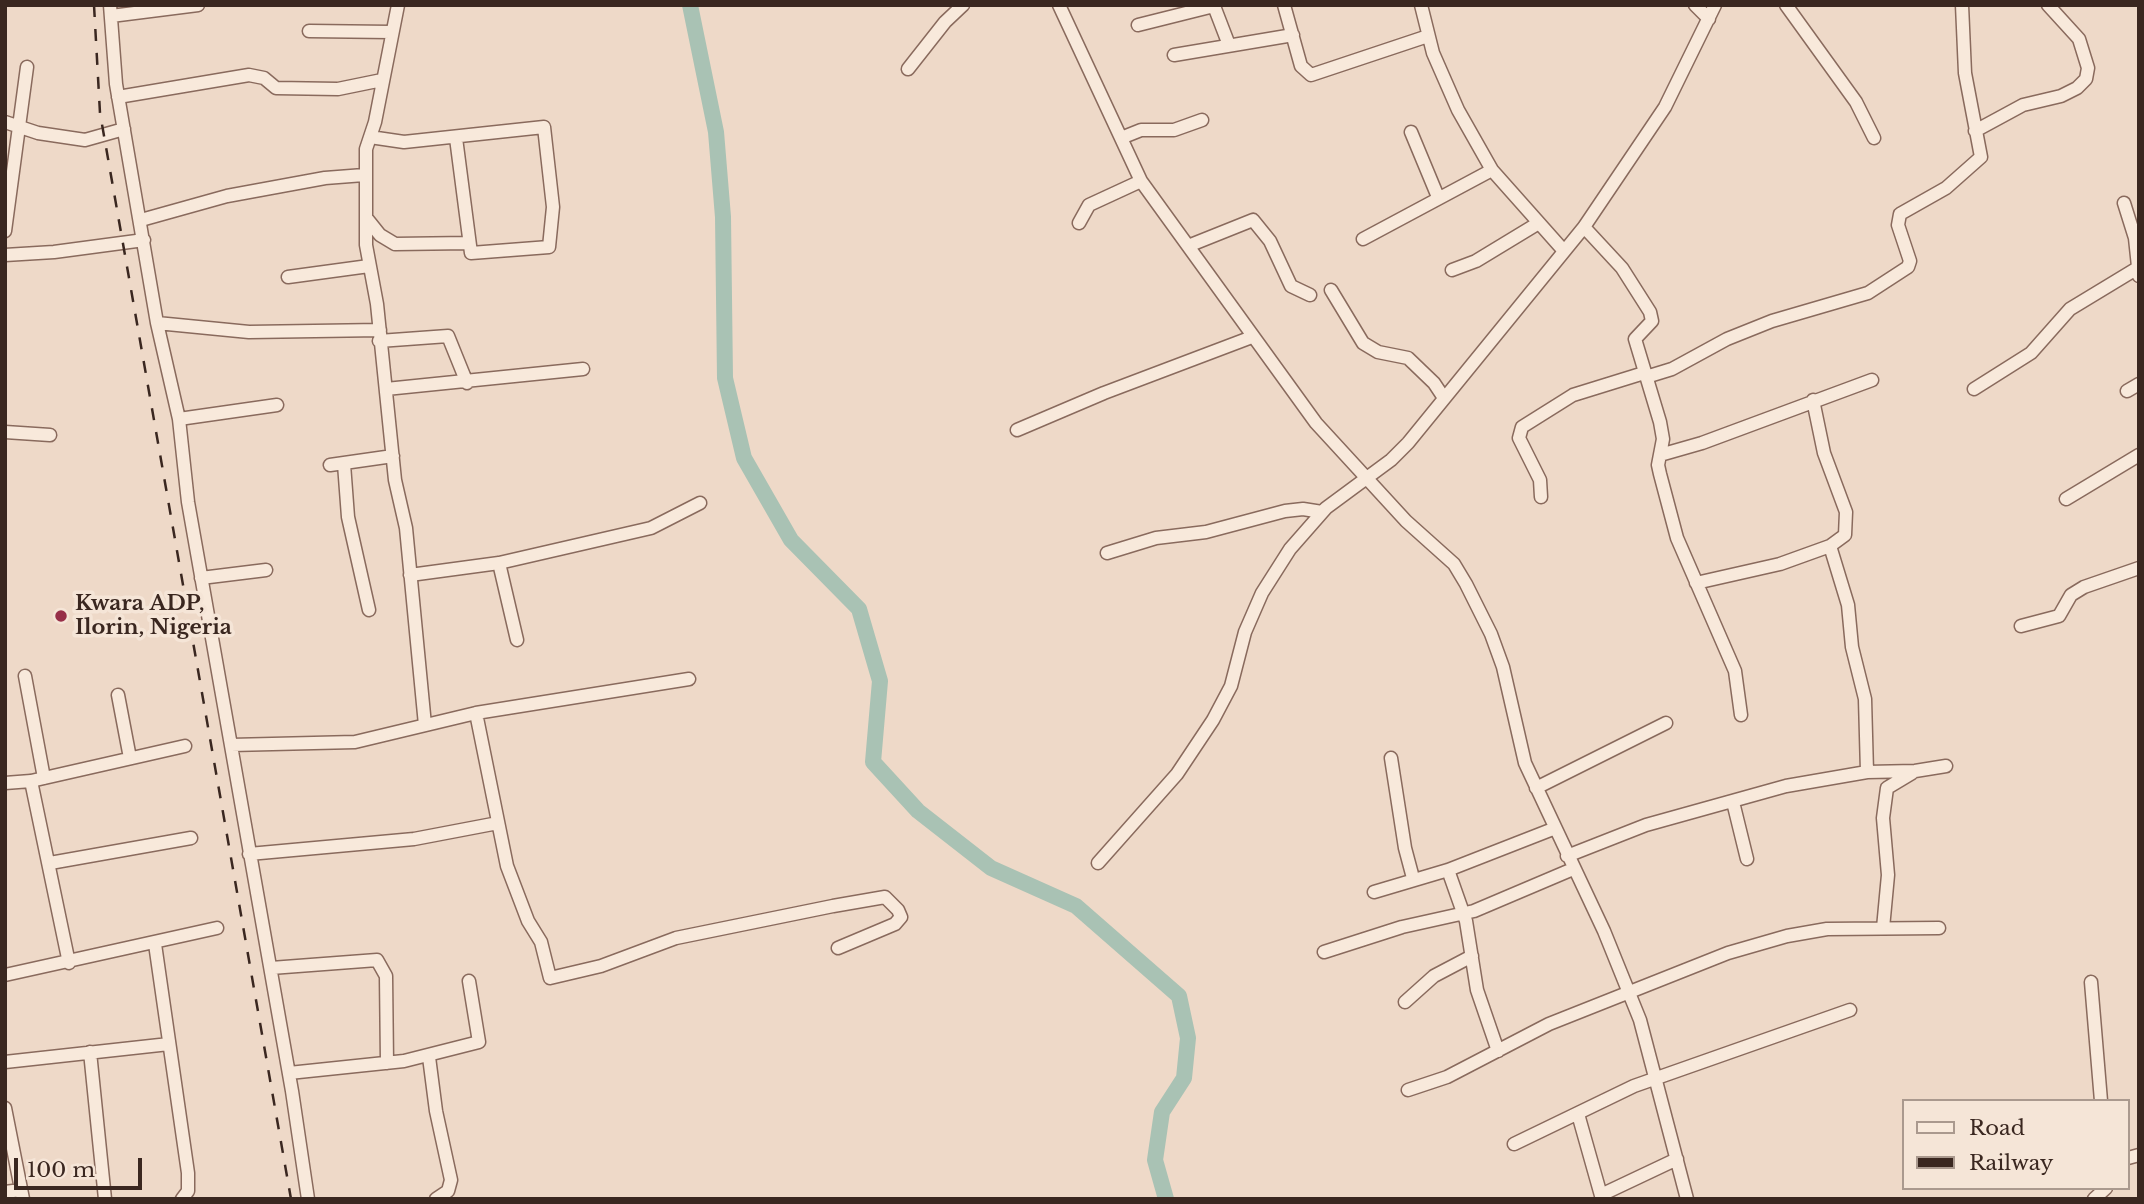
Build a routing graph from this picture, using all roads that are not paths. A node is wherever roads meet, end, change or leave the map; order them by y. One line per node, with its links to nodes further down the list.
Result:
1 (198, 5): 12 (street)
2 (398, 5): 16 (street)
3 (963, 5): 22 (street)
4 (1059, 5): 33 (street)
5 (1284, 5): 17 (street)
6 (1421, 5): 18 (street)
7 (1695, 5): 13 (street)
8 (1715, 5): 13 (street)
9 (1786, 5): 34 (street)
10 (1962, 5): 29 (street)
11 (2048, 5): 29 (street)
12 (111, 11): 24 (street)
13 (1709, 19): 44 (street)
14 (1138, 25): 19 (street)
15 (309, 31): 16 (street)
16 (391, 32): 23 (street)
17 (1293, 35): 18 (street); 19 (street)
18 (1428, 36): 35 (street)
19 (1228, 46): 20 (street)
20 (1174, 55)
21 (27, 67): 27 (street)
22 (908, 69)
23 (382, 79): 24 (street); 31 (street)
24 (118, 97): 28 (street)
25 (1202, 120): 33 (street)
26 (5, 122): 27 (street)
27 (20, 126): 28 (street); 45 (street)
28 (124, 129): 40 (street)
29 (1975, 131): 63 (street)
30 (1411, 132): 38 (street)
31 (370, 137): 32 (street); 36 (street)
32 (456, 138): 49 (street); 49 (street)
33 (1121, 138): 37 (street)
34 (1874, 138)
35 (1492, 170): 38 (street); 43 (street)
36 (364, 175): 40 (street); 41 (street)
37 (1141, 181): 42 (street); 50 (street)
38 (1438, 197): 47 (street)
39 (2124, 203): 46 (street)
40 (141, 220): 48 (street)
41 (368, 220): 49 (street); 53 (street)
42 (1079, 223)
43 (1537, 224): 51 (street); 54 (street)
44 (1584, 227): 51 (street); 63 (street)
45 (5, 231)
46 (2137, 237): 55 (street)
47 (1363, 239)
48 (144, 240): 52 (street); 59 (street)
49 (469, 243)
50 (1188, 246): 58 (street); 61 (street)
51 (1564, 251): 68 (street)
52 (5, 256)
53 (369, 266): 56 (street); 60 (street)
54 (1452, 270)
55 (2137, 273): 66 (street)
56 (288, 277)
57 (1331, 290): 68 (street)
58 (1310, 295)
59 (157, 323): 60 (street); 71 (street)
60 (379, 335): 65 (street); 67 (street)
61 (1252, 337): 72 (street); 78 (street)
62 (583, 369): 65 (street)
63 (1645, 375): 75 (street); 79 (street)
64 (1872, 380): 69 (street)
65 (467, 383): 67 (street)
66 (1974, 389)
67 (386, 390): 76 (street)
68 (1444, 398): 78 (street)
69 (1813, 400): 75 (street); 83 (street)
70 (276, 405): 71 (street)
71 (179, 419): 89 (street)
72 (1017, 430)
73 (5, 432): 74 (street)
74 (50, 435)
75 (1660, 455): 90 (street)
76 (393, 456): 88 (street); 91 (street)
77 (2139, 456): 80 (street)
78 (1367, 477): 82 (street); 111 (street)
79 (1541, 497)
80 (2066, 499)
81 (700, 503): 85 (street)
82 (1322, 512): 84 (street); 120 (street)
83 (1830, 546): 90 (street); 107 (street)
84 (1107, 553)
85 (499, 563): 88 (street); 93 (street)
86 (2139, 568): 92 (street)
87 (266, 570): 89 (street)
88 (410, 575): 100 (street)
89 (201, 578): 101 (street)
90 (1696, 583): 98 (street)
91 (369, 610)
92 (2021, 626)
93 (517, 640)
94 (25, 676): 108 (street)
95 (689, 679): 97 (street)
96 (118, 695): 103 (street)
97 (476, 713): 100 (street); 113 (street)
98 (1741, 715)
99 (1666, 723): 111 (street)
100 (425, 725): 101 (street)
101 (231, 745): 116 (street)
102 (185, 746): 103 (street)
103 (130, 758): 108 (street)
104 (1391, 758): 123 (street)
105 (1947, 766): 106 (street)
106 (1915, 771): 107 (street); 127 (street)
107 (1867, 772): 112 (street)
108 (44, 778): 109 (street)
109 (31, 781): 110 (street); 119 (street)
110 (5, 783)
111 (1536, 788): 114 (street)
112 (1733, 802): 117 (street); 118 (street)
113 (498, 823): 116 (street); 130 (street)
114 (1553, 829): 117 (street); 122 (street)
115 (191, 838): 119 (street)
116 (249, 854): 134 (street)
117 (1567, 856): 121 (street)
118 (1747, 859)
119 (50, 863): 133 (street)
120 (1098, 863)
121 (1573, 869): 125 (street); 138 (street)
122 (1448, 870): 123 (street); 125 (street)
123 (1412, 878): 124 (street)
124 (1374, 892)
125 (1464, 913): 131 (street); 132 (street)
126 (217, 928): 129 (street)
127 (1883, 928): 128 (street); 138 (street)
128 (1939, 928)
129 (155, 944): 133 (street); 141 (street)
130 (838, 948)
131 (1324, 952)
132 (1472, 956): 139 (street); 142 (street)
133 (69, 963): 135 (street)
134 (271, 968): 146 (street); 147 (street)
135 (5, 975)
136 (468, 981): 144 (street)
137 (2091, 982): 150 (street)
138 (1629, 992): 142 (street); 148 (street)
139 (1405, 1002)
140 (1850, 1010): 148 (street)
141 (169, 1044): 143 (street); 159 (street)
142 (1498, 1051): 149 (street)
143 (90, 1052): 145 (street); 158 (street)
144 (429, 1057): 146 (street); 161 (street)
145 (5, 1062)
146 (387, 1063): 147 (street)
147 (289, 1073): 160 (street)
148 (1658, 1080): 152 (street); 154 (street)
149 (1408, 1090)
150 (2101, 1099)
151 (5, 1108): 156 (street)
152 (1578, 1114): 153 (street); 157 (street)
153 (1514, 1144)
154 (1677, 1160): 157 (street); 162 (street)
155 (5, 1192): 156 (street)
156 (22, 1194)
157 (1603, 1196)
158 (105, 1199)
159 (182, 1199)
160 (308, 1199)
161 (436, 1199)
162 (1688, 1199)

